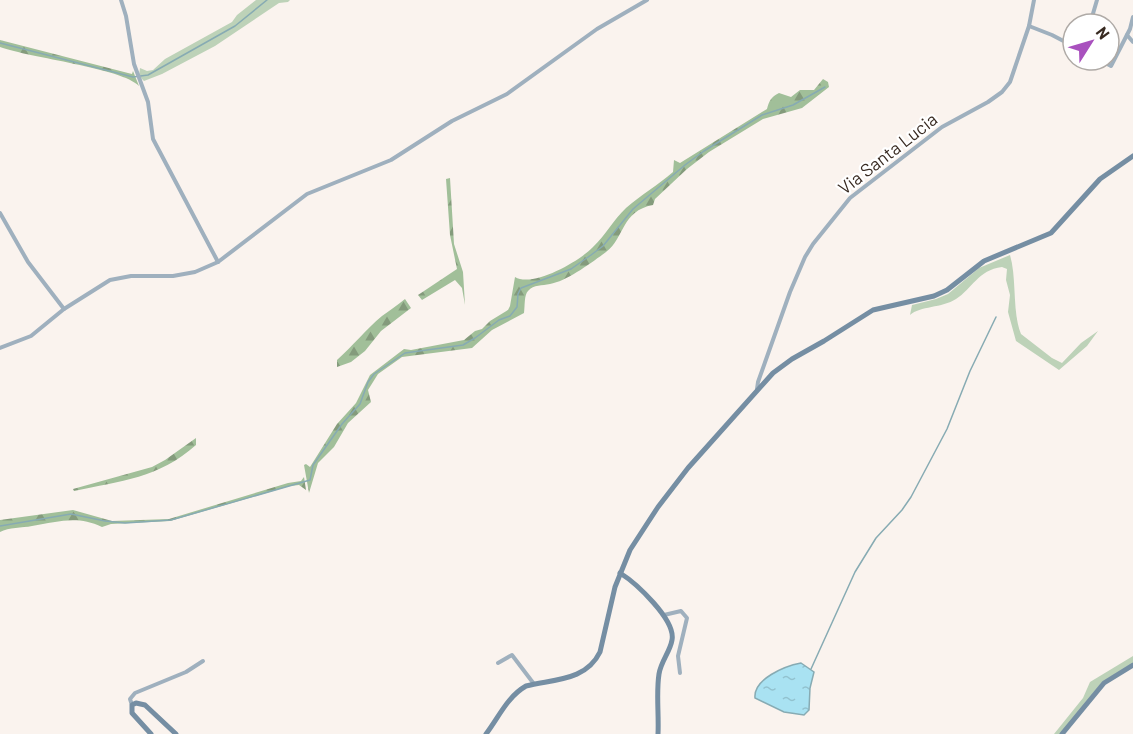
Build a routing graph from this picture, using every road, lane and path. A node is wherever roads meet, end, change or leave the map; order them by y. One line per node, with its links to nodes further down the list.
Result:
1 (121, 0): 12 (street)
2 (647, 0): 12 (street)
3 (1034, 0): 5 (street, Via Santa Lucia)
4 (1133, 17): 6 (street)
5 (1029, 26): 7 (street); 15 (street, Via Santa Lucia)
6 (1127, 35): 8 (street); 9 (street)
7 (1061, 40)
8 (1133, 42)
9 (1121, 47)
10 (1133, 156): 15 (main road)
11 (0, 213): 13 (street)
12 (218, 262): 13 (street)
13 (64, 309): 14 (street)
14 (0, 348)
15 (757, 389): 16 (main road)
16 (620, 573): 17 (main road); 22 (main road)
17 (664, 615): 21 (street); 27 (main road)
18 (203, 661): 23 (street)
19 (498, 663): 22 (street)
20 (1133, 665): 28 (main road)
21 (680, 673)
22 (534, 684): 26 (main road)
23 (132, 705): 24 (main road); 25 (main road)
24 (151, 734)
25 (176, 734)
26 (486, 734)
27 (658, 734)
28 (1062, 734)

